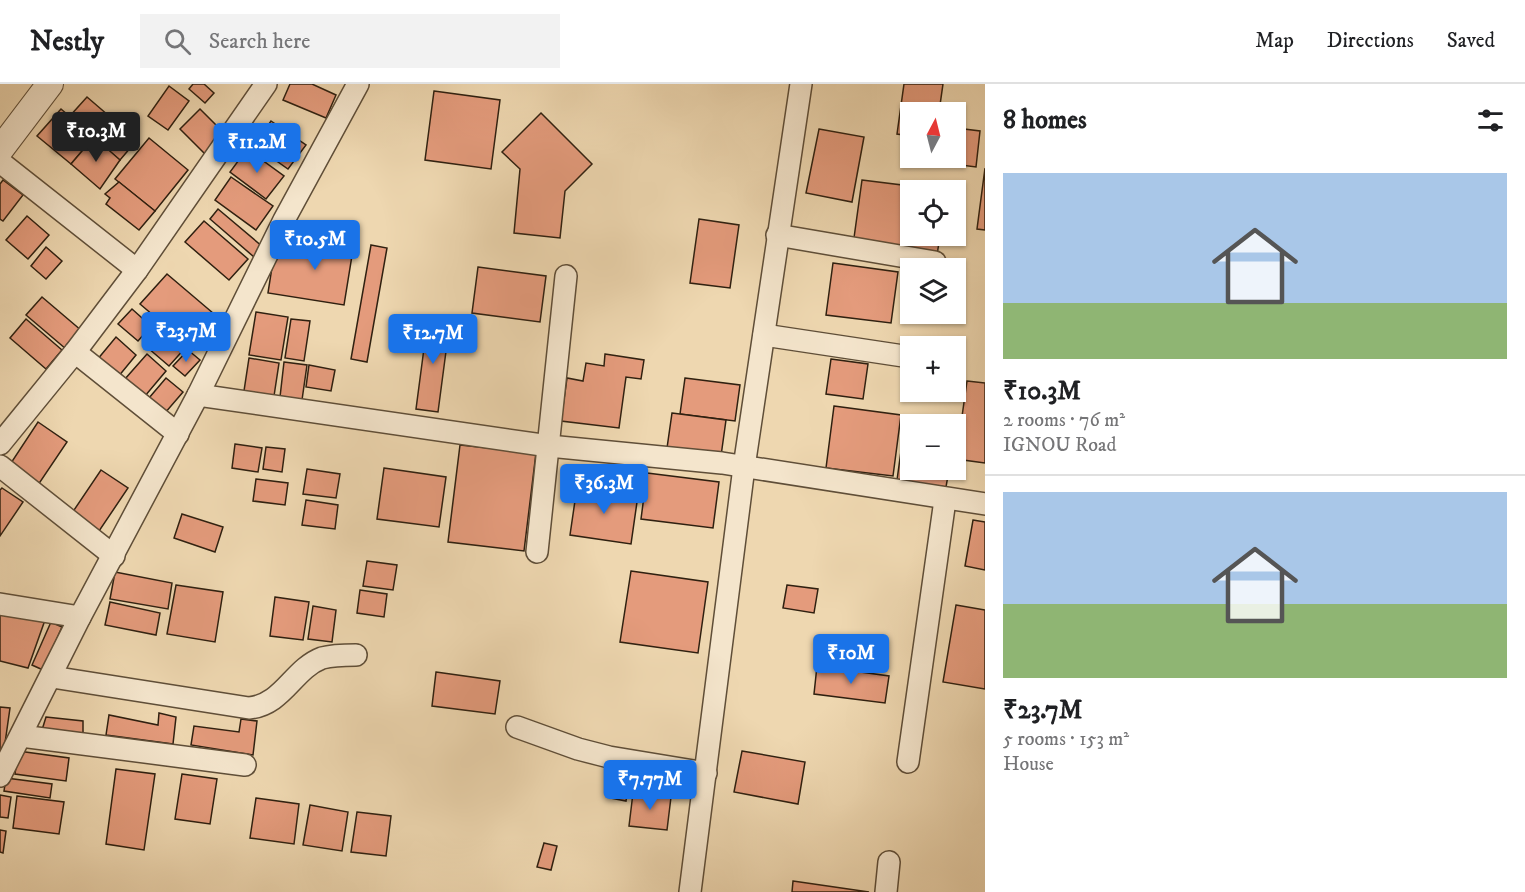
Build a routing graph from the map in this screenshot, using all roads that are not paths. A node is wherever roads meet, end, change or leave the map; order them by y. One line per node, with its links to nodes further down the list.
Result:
1 (50, 84): 5 (street)
2 (266, 84): 9 (street)
3 (358, 84): 14 (street)
4 (801, 84): 7 (street)
5 (0, 150)
6 (0, 162): 9 (street)
7 (777, 235): 8 (street); 11 (street)
8 (912, 258)
9 (137, 270): 12 (street)
10 (566, 276): 17 (street)
11 (764, 334): 13 (street); 19 (street)
12 (75, 352): 15 (street); 16 (street)
13 (900, 355)
14 (198, 395): 15 (street); 17 (street)
15 (178, 434): 23 (street)
16 (0, 444)
17 (549, 446): 19 (street); 22 (street)
18 (0, 466): 23 (street)
19 (744, 467): 20 (street); 32 (street)
20 (945, 500): 21 (street); 30 (street)
21 (985, 504)
22 (537, 552)
23 (114, 556): 25 (street)
24 (0, 604): 25 (street)
25 (80, 617): 27 (street)
26 (356, 655): 27 (street)
27 (52, 677): 29 (street)
28 (517, 727): 32 (street)
29 (21, 736): 31 (street); 33 (street)
30 (908, 762)
31 (245, 765)
32 (706, 773): 35 (street)
33 (0, 777)
34 (889, 862): 36 (street)
35 (690, 892)
36 (886, 892)

